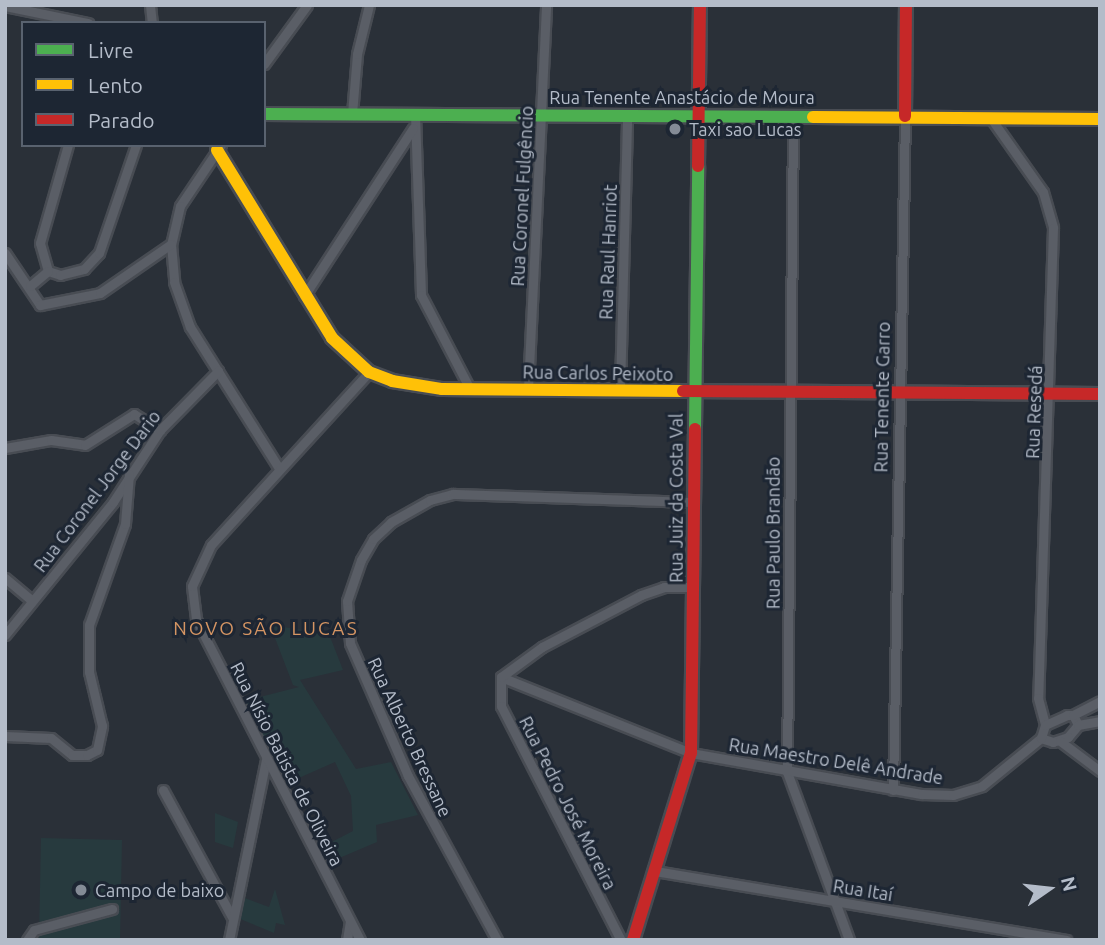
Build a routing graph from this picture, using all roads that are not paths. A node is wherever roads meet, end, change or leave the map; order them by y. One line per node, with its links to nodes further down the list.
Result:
1 (307, 5): 8 (street)
2 (369, 5): 10 (street)
3 (546, 5): 11 (street, Rua Coronel Fulgêncio)
4 (700, 5): 16 (street, Rua Juiz da Costa Val)
5 (906, 5): 13 (street, Rua Tenente Garro)
6 (5, 6): 7 (street)
7 (82, 21)
8 (266, 61)
9 (266, 114): 10 (street, Rua Tenente Anastácio de Moura)
10 (352, 114): 18 (street, Rua Tenente Anastácio de Moura)
11 (542, 114): 14 (street, Rua Tenente Anastácio de Moura); 18 (street, Rua Tenente Anastácio de Moura); 29 (street, Rua Coronel Fulgêncio)
12 (793, 115): 13 (street, Rua Tenente Anastácio de Moura); 16 (street, Rua Tenente Anastácio de Moura); 33 (street, Rua Paulo Brandão)
13 (905, 116): 15 (street, Rua Tenente Anastácio de Moura); 36 (street, Rua Tenente Garro)
14 (627, 117): 16 (street, Rua Tenente Anastácio de Moura); 31 (street, Rua Raul Hanriot)
15 (990, 117): 17 (street, Rua Tenente Anastácio de Moura); 34 (street, Rua Resedá)
16 (698, 118): 32 (street, Rua Juiz da Costa Val)
17 (1100, 119)
18 (415, 120): 26 (street); 30 (street)
19 (67, 147): 24 (street)
20 (135, 147): 24 (street)
21 (219, 148): 22 (street); 26 (street, Rua Carlos Peixoto)
22 (170, 243): 25 (street); 27 (street)
23 (5, 253): 25 (street)
24 (48, 271): 25 (street)
25 (30, 286)
26 (304, 296): 28 (street, Rua Carlos Peixoto)
27 (218, 371): 37 (street, Rua Coronel Jorge Dario); 39 (street)
28 (369, 372): 30 (street, Rua Carlos Peixoto); 39 (street, Rua Nísio Batista de Oliveira)
29 (528, 388): 30 (street, Rua Carlos Peixoto); 31 (street, Rua Carlos Peixoto)
30 (470, 389)
31 (620, 389): 32 (street, Rua Carlos Peixoto)
32 (693, 393): 33 (street, Rua Carlos Peixoto); 41 (street, Rua Juiz da Costa Val)
33 (790, 393): 36 (street, Rua Carlos Peixoto); 57 (street, Rua Paulo Brandão)
34 (1051, 394): 35 (street, Rua Carlos Peixoto); 36 (street, Rua Carlos Peixoto); 50 (street, Rua Resedá)
35 (1100, 394)
36 (900, 395): 59 (street, Rua Tenente Garro)
37 (160, 430): 38 (street); 40 (street, Rua Coronel Jorge Dario)
38 (5, 448)
39 (278, 467): 55 (street, Rua Nísio Batista de Oliveira)
40 (129, 474): 44 (street, Rua Coronel Jorge Dario); 51 (street)
41 (695, 502): 43 (street, Rua Juiz da Costa Val); 69 (street, Rua Alberto Bressane)
42 (5, 578): 44 (street)
43 (694, 587): 46 (street); 54 (street, Rua Juiz da Costa Val)
44 (32, 601): 45 (street, Rua Coronel Jorge Dario)
45 (5, 635)
46 (501, 677): 54 (street, Rua Maestro Delê Andrade); 70 (street, Rua Pedro José Moreira)
47 (1100, 701): 48 (street)
48 (1075, 720): 49 (street); 50 (street); 53 (street)
49 (1100, 721)
50 (1045, 725): 52 (street)
51 (5, 737)
52 (1041, 738): 53 (street); 59 (street, Rua Maestro Delê Andrade)
53 (1060, 741): 56 (street)
54 (691, 754): 57 (street, Rua Maestro Delê Andrade); 60 (street, Rua Juiz da Costa Val)
55 (266, 759): 63 (street); 64 (street, Rua Nísio Batista de Oliveira)
56 (1100, 771)
57 (787, 772): 59 (street, Rua Maestro Delê Andrade); 61 (street, Rua Paulo Brandão)
58 (163, 790): 63 (street)
59 (893, 790)
60 (655, 871): 61 (street, Rua Itaí); 71 (street, Rua Juiz da Costa Val)
61 (835, 902): 72 (street, Rua Paulo Brandão); 73 (street, Rua Itaí)
62 (112, 909): 65 (street)
63 (233, 919): 66 (street)
64 (350, 922): 67 (street); 68 (street, Rua Nísio Batista de Oliveira)
65 (27, 940)
66 (229, 940)
67 (346, 940)
68 (360, 940)
69 (497, 940)
70 (621, 940)
71 (633, 940)
72 (849, 940)
73 (1066, 940)

